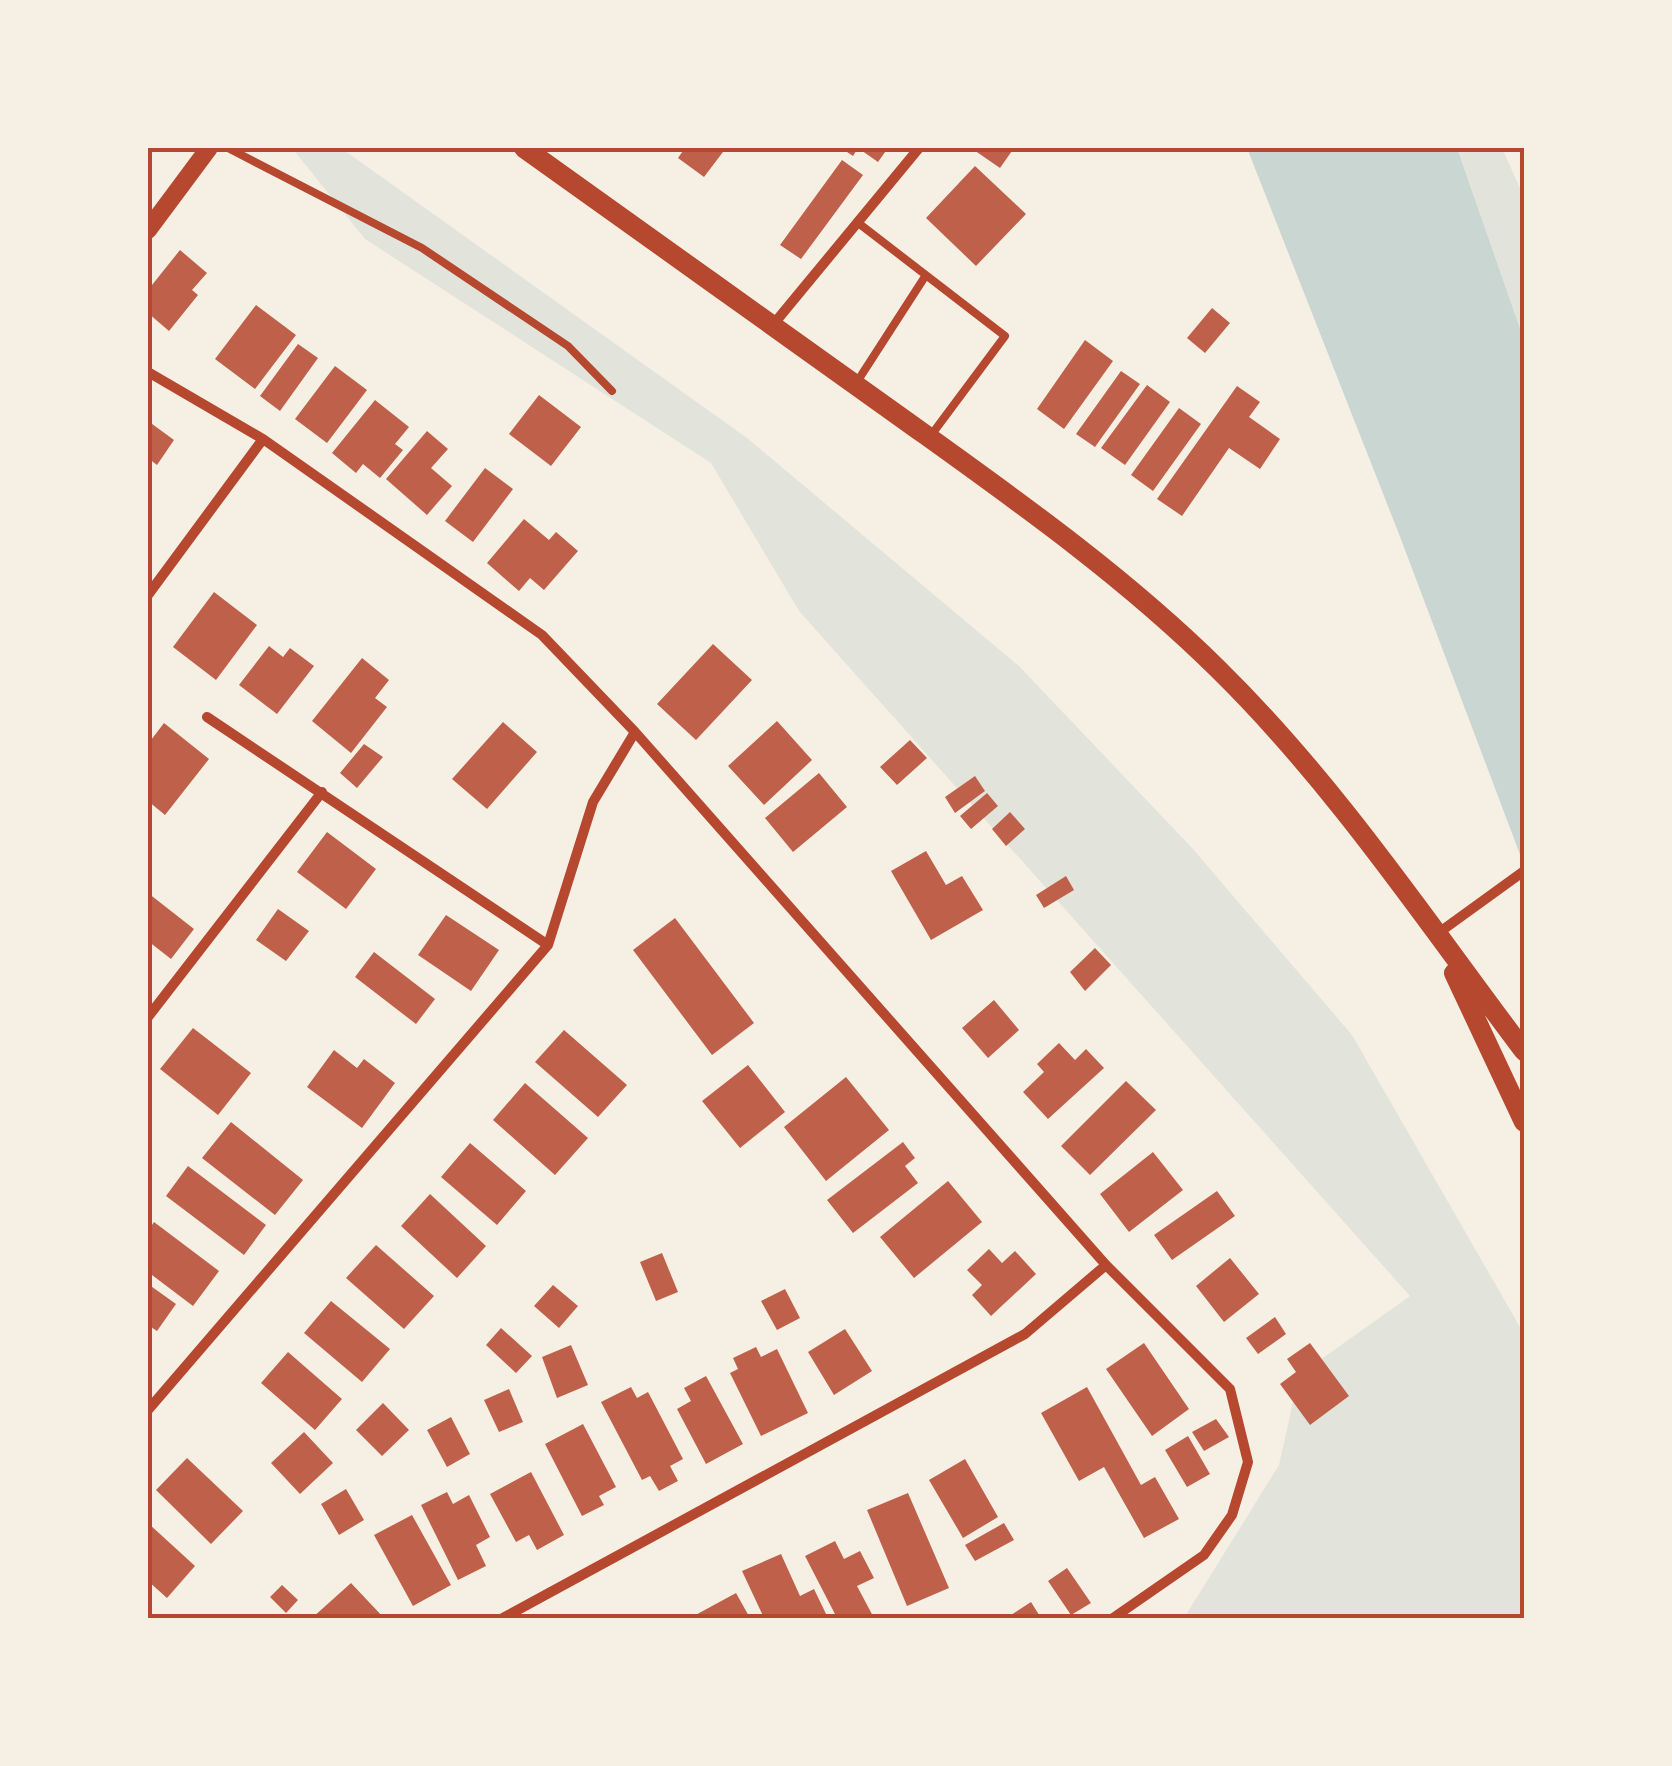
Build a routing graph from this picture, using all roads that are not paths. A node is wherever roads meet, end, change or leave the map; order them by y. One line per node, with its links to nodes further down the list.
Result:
1 (208, 148): 6 (street)
2 (228, 148): 11 (lane)
3 (524, 148): 8 (main road)
4 (919, 148): 5 (street)
5 (858, 222): 7 (lane); 8 (street)
6 (148, 230)
7 (926, 275): 10 (lane); 12 (lane)
8 (772, 326): 10 (main road)
9 (148, 372): 13 (street)
10 (855, 385): 12 (main road)
11 (612, 391)
12 (929, 438): 19 (main road)
13 (262, 439): 14 (street); 16 (street)
14 (148, 595)
15 (207, 716): 17 (street)
16 (636, 732): 20 (street); 24 (street)
17 (322, 792): 20 (street); 21 (street)
18 (1524, 871): 19 (street)
19 (1436, 934): 22 (main road); 23 (main road)
20 (548, 945): 25 (street)
21 (148, 1017)
22 (1524, 1051)
23 (1524, 1122)
24 (1106, 1265): 26 (street); 27 (street)
25 (148, 1410)
26 (502, 1618)
27 (1113, 1618)

